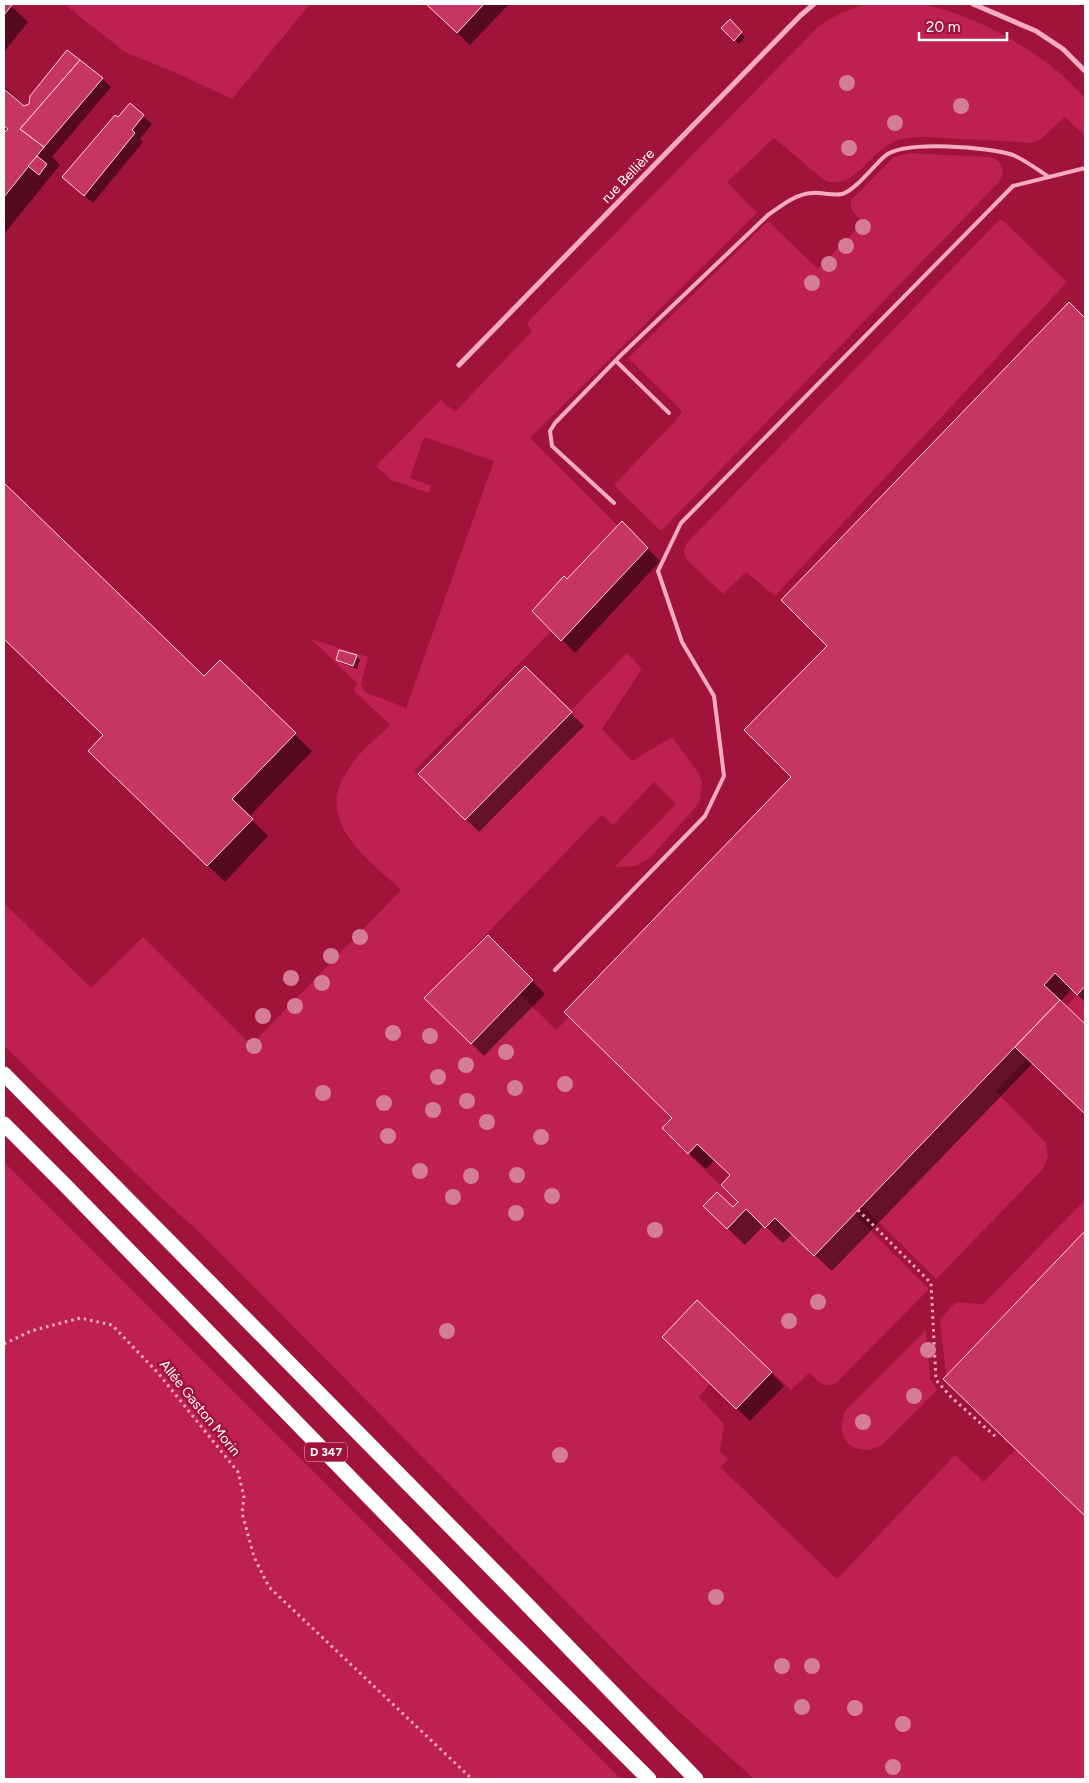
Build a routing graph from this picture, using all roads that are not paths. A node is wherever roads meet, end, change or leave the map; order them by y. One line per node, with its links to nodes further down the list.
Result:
1 (814, 4): 7 (street, rue Bellière)
2 (973, 4): 3 (street)
3 (1085, 71)
4 (1085, 168): 5 (lane)
5 (1049, 177): 6 (lane); 10 (lane)
6 (616, 360): 8 (lane); 9 (lane)
7 (459, 365)
8 (669, 413)
9 (614, 504)
10 (555, 970)
11 (4, 1074): 14 (highway, D 347)
12 (4, 1124): 13 (highway, D 347)
13 (649, 1779)
14 (696, 1779)

